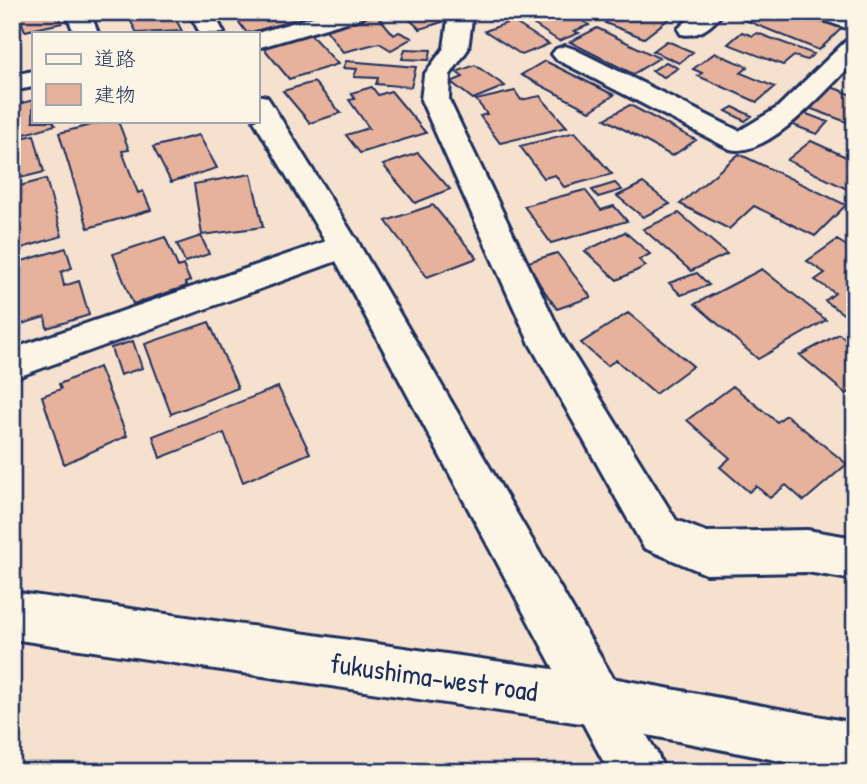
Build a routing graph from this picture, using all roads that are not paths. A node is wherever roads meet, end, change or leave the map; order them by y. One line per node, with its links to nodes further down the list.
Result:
1 (78, 12): 9 (main road)
2 (201, 12): 10 (main road)
3 (356, 12): 11 (main road)
4 (461, 12): 21 (main road)
5 (711, 12): 8 (main road)
6 (822, 12): 7 (main road)
7 (855, 23)
8 (690, 29)
9 (86, 32)
10 (211, 32)
11 (259, 40)
12 (855, 46): 14 (main road)
13 (565, 54): 14 (main road)
14 (826, 75): 17 (main road)
15 (32, 79): 16 (main road)
16 (12, 83)
17 (855, 86)
18 (259, 106): 19 (main road)
19 (344, 246): 20 (main road); 23 (main road)
20 (12, 364)
21 (855, 559)
22 (12, 615): 23 (main road, fukushima-west road)
23 (601, 701): 24 (main road, fukushima-west road); 25 (main road)
24 (855, 749)
25 (638, 772)

